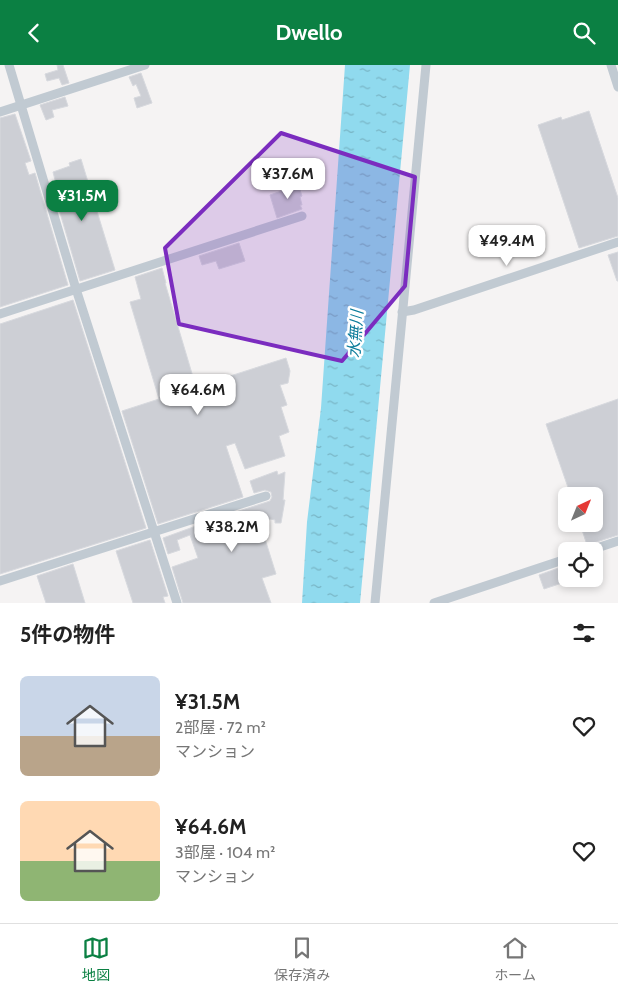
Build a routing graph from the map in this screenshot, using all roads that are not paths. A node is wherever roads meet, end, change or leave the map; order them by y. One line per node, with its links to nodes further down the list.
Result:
1 (9, 65): 6 (street)
2 (144, 65): 6 (street)
3 (426, 65): 11 (street)
4 (610, 65): 5 (street)
5 (618, 87)
6 (20, 106): 7 (street); 10 (street)
7 (0, 113)
8 (302, 216): 10 (street)
9 (618, 242): 11 (street)
10 (76, 289): 12 (street); 14 (street)
11 (402, 312): 20 (street)
12 (0, 314)
13 (266, 496): 14 (street)
14 (154, 532): 18 (street); 19 (street)
15 (618, 541): 16 (street)
16 (603, 546)
17 (558, 562): 21 (street)
18 (0, 581)
19 (177, 603)
20 (375, 603)
21 (434, 603)

